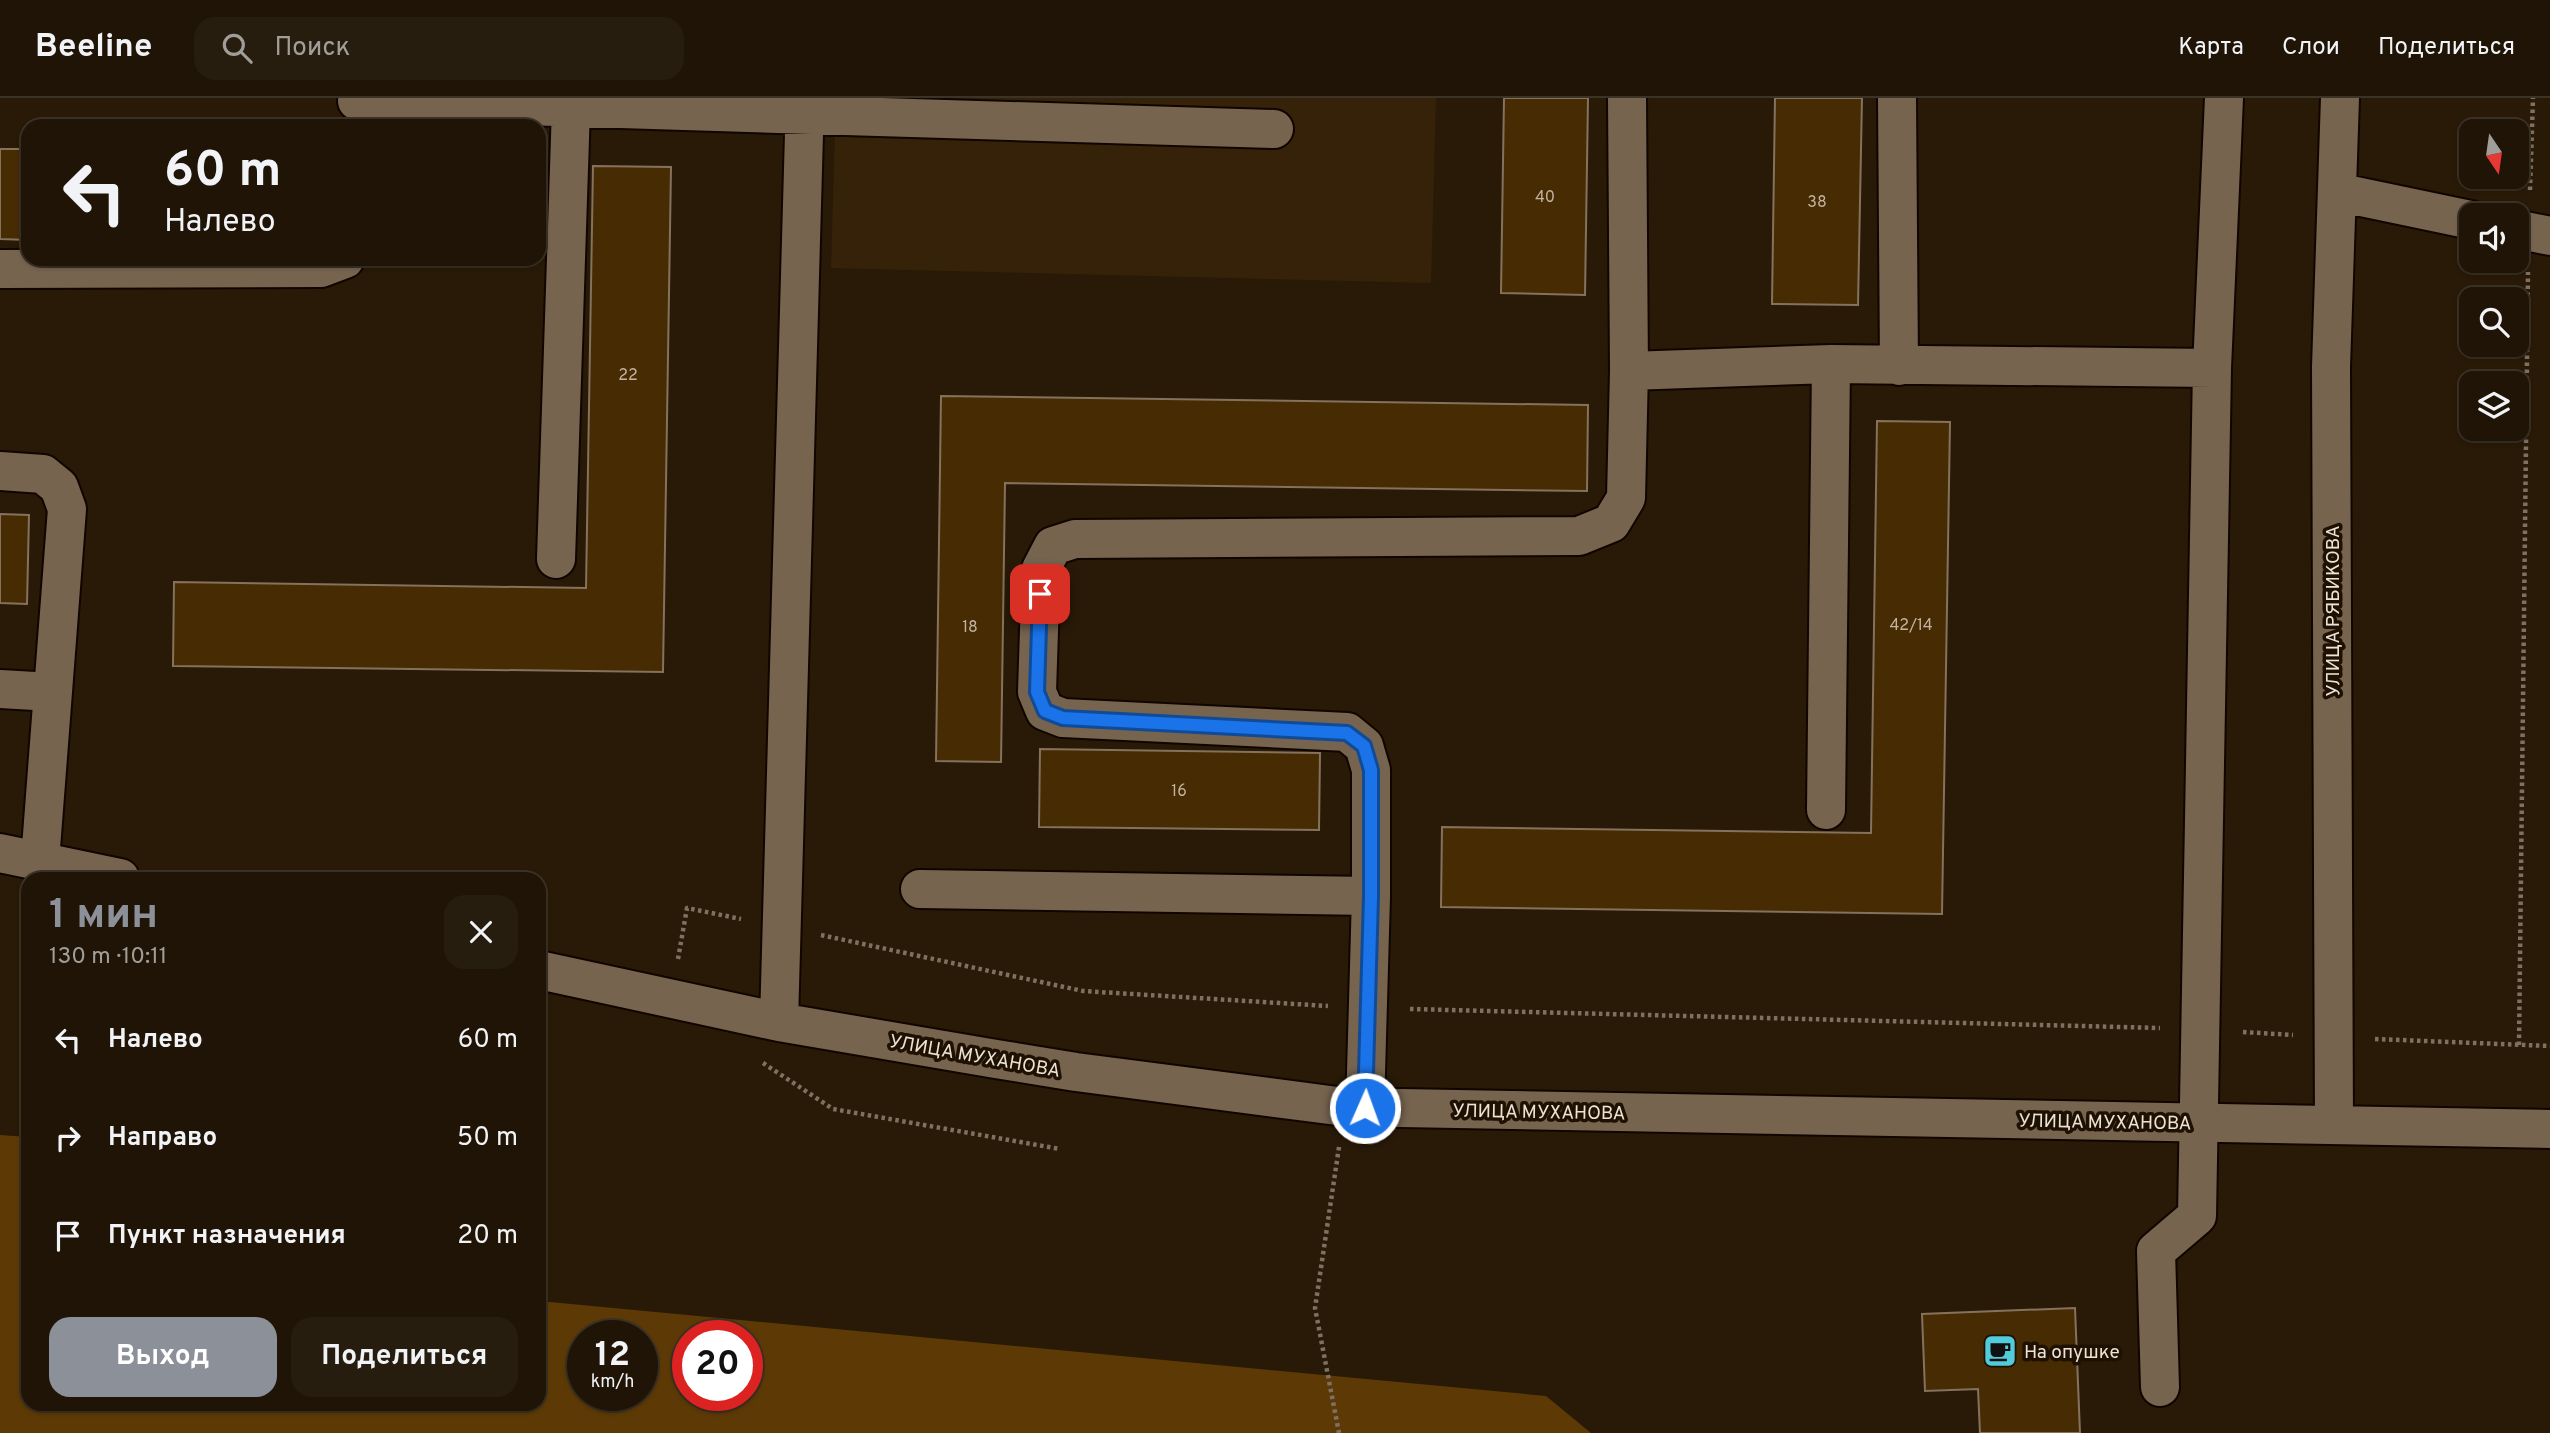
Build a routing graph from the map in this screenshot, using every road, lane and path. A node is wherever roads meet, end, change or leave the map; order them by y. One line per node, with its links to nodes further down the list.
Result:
1 (1627, 98): 19 (street)
2 (1897, 98): 17 (street)
3 (2224, 98): 18 (street)
4 (2340, 98): 11 (street, УЛИЦА РЯБИКОВА)
5 (2533, 98): 13 (path)
6 (610, 103): 7 (street); 9 (street)
7 (805, 106): 10 (street); 30 (street)
8 (357, 108): 9 (street)
9 (571, 108): 21 (street)
10 (1274, 129)
11 (2337, 192): 12 (street); 36 (street, УЛИЦА РЯБИКОВА)
12 (2459, 217)
13 (2532, 233): 37 (path)
14 (326, 266): 15 (street)
15 (0, 269)
16 (1831, 365): 17 (street); 19 (street); 24 (street)
17 (1899, 366): 18 (street)
18 (2213, 369): 35 (street)
19 (1629, 371): 29 (street)
20 (0, 471): 23 (street)
21 (556, 559)
22 (0, 688): 23 (street)
23 (52, 692): 26 (street)
24 (1826, 810)
25 (0, 853): 26 (street)
26 (40, 861): 27 (street)
27 (92, 872)
28 (920, 889): 29 (street)
29 (1371, 896): 33 (street)
30 (782, 927): 32 (path); 33 (path); 34 (street)
31 (546, 971): 32 (street, УЛИЦА МУХАНОВА)
32 (671, 998): 34 (street, УЛИЦА МУХАНОВА)
33 (1368, 1008): 35 (path); 40 (street)
34 (779, 1022): 40 (street, УЛИЦА МУХАНОВА)
35 (2201, 1029): 36 (path); 41 (street)
36 (2334, 1037): 37 (path); 42 (street, УЛИЦА РЯБИКОВА)
37 (2519, 1045): 38 (path)
38 (2550, 1046)
39 (757, 1059): 44 (path)
40 (1355, 1107): 41 (street, УЛИЦА МУХАНОВА); 46 (path)
41 (2199, 1123): 42 (street, УЛИЦА МУХАНОВА); 45 (street)
42 (2334, 1125): 43 (street, УЛИЦА МУХАНОВА)
43 (2550, 1129)
44 (1060, 1149)
45 (2160, 1387)
46 (1339, 1433)

